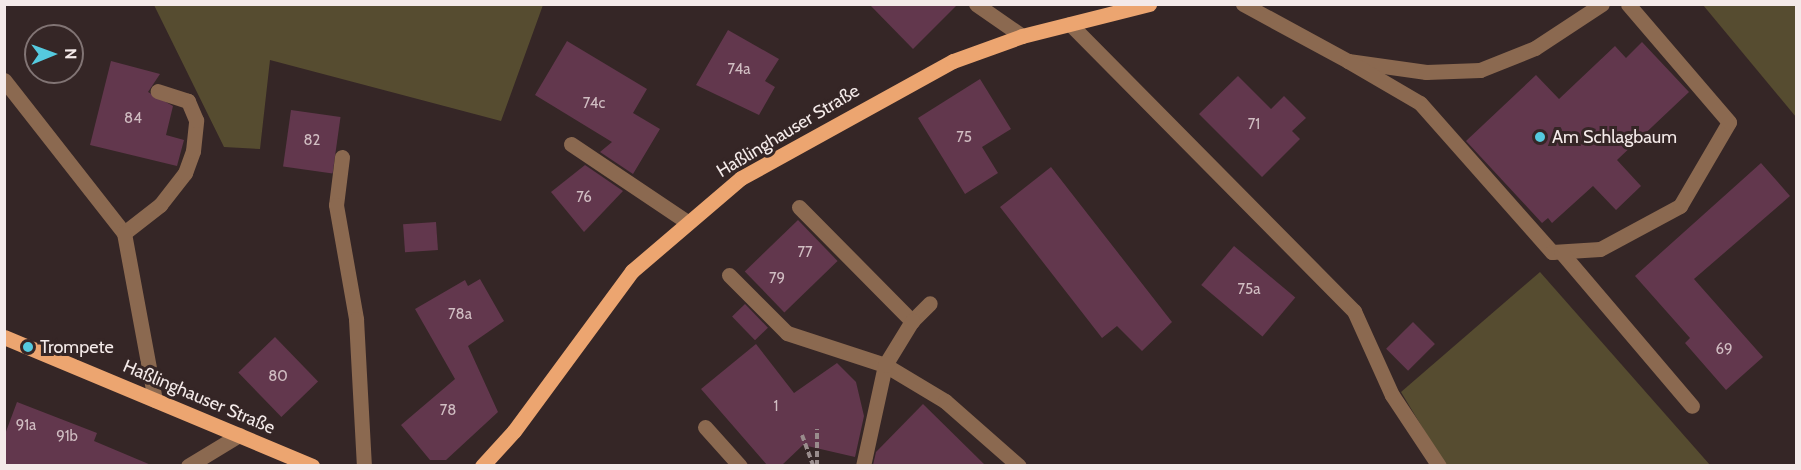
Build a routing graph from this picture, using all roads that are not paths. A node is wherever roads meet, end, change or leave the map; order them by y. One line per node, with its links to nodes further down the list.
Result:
1 (976, 4): 7 (lane)
2 (1149, 4): 6 (main road, Haßlinghauser Straße)
3 (1243, 4): 8 (lane)
4 (1602, 4): 8 (lane)
5 (1628, 4): 16 (lane)
6 (1070, 24): 7 (main road, Haßlinghauser Straße); 33 (lane)
7 (1022, 36): 14 (main road, Haßlinghauser Straße)
8 (1348, 61): 16 (lane)
9 (4, 80): 15 (lane)
10 (158, 91): 15 (lane)
11 (571, 144): 14 (lane)
12 (342, 158): 28 (lane)
13 (799, 207): 19 (lane)
14 (687, 222): 29 (main road, Haßlinghauser Straße)
15 (124, 233): 22 (lane)
16 (1561, 252): 23 (lane)
17 (729, 275): 21 (lane)
18 (930, 303): 19 (lane)
19 (912, 321): 21 (lane)
20 (4, 337): 22 (main road, Haßlinghauser Straße)
21 (885, 365): 31 (lane); 32 (lane)
22 (155, 400): 25 (main road, Haßlinghauser Straße)
23 (1692, 406)
24 (705, 426): 30 (lane)
25 (239, 435): 26 (lane); 27 (main road, Haßlinghauser Straße)
26 (188, 465)
27 (312, 465)
28 (364, 465)
29 (482, 465)
30 (740, 465)
31 (863, 465)
32 (1019, 465)
33 (1440, 465)

